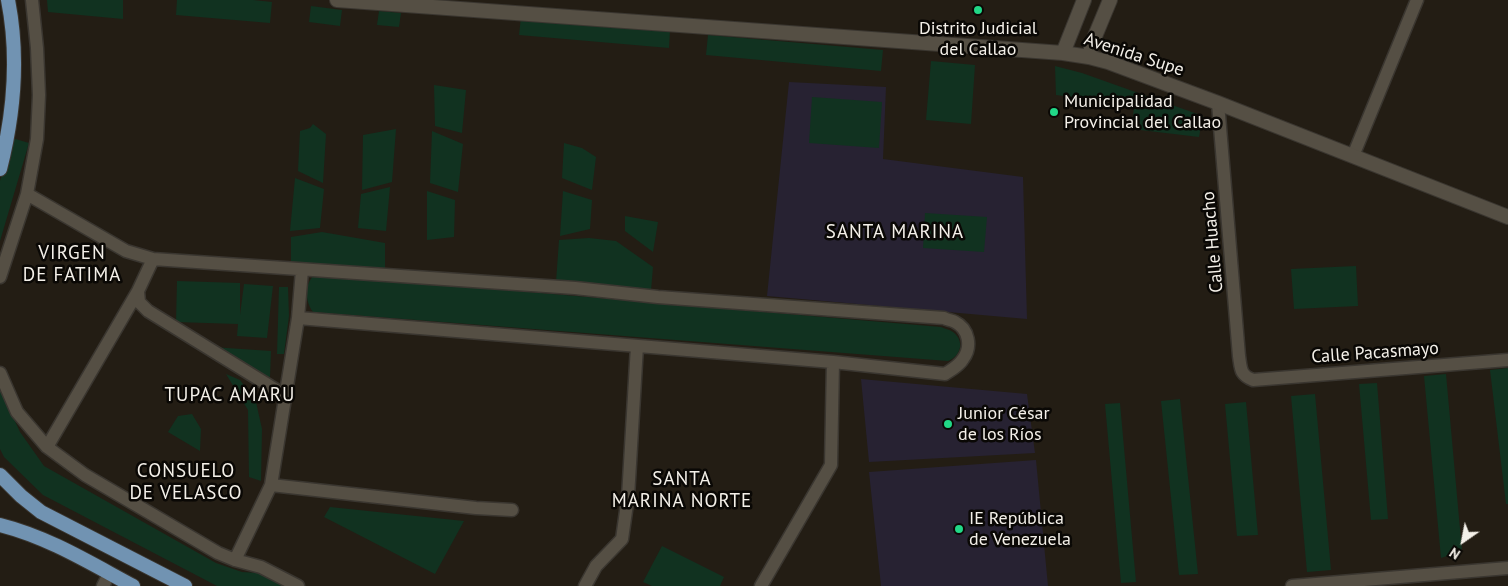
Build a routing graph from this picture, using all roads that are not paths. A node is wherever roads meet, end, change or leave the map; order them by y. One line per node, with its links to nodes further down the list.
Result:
1 (8, 0): 11 (main road)
2 (32, 0): 12 (street)
3 (337, 0): 7 (street, Avenida Supe)
4 (1084, 0): 7 (street)
5 (1110, 0): 8 (street)
6 (1417, 0): 10 (street)
7 (1063, 53): 8 (street, Avenida Supe)
8 (1089, 57): 9 (street, Avenida Supe)
9 (1218, 103): 10 (street, Avenida Supe); 23 (street, Calle Huacho)
10 (1353, 156): 13 (street, Avenida Supe)
11 (0, 169)
12 (27, 194): 14 (street); 16 (street)
13 (1508, 216)
14 (153, 259): 15 (street); 17 (street)
15 (302, 270): 18 (street); 21 (street)
16 (0, 277)
17 (138, 291): 24 (street); 25 (street)
18 (298, 318): 19 (street); 24 (street)
19 (637, 346): 21 (street); 37 (street)
20 (1508, 360): 23 (street, Calle Pacasmayo)
21 (833, 362): 38 (street)
22 (0, 373): 25 (street)
23 (1245, 377)
24 (286, 396): 27 (street)
25 (47, 447): 30 (street)
26 (0, 475): 35 (main road)
27 (271, 485): 28 (street); 30 (street)
28 (512, 510)
29 (0, 525): 32 (main road)
30 (235, 560): 36 (street)
31 (1508, 568): 33 (street)
32 (106, 580): 34 (main road)
33 (1339, 584): 39 (street)
34 (133, 586)
35 (185, 586)
36 (298, 586)
37 (585, 586)
38 (761, 586)
39 (1292, 586)

